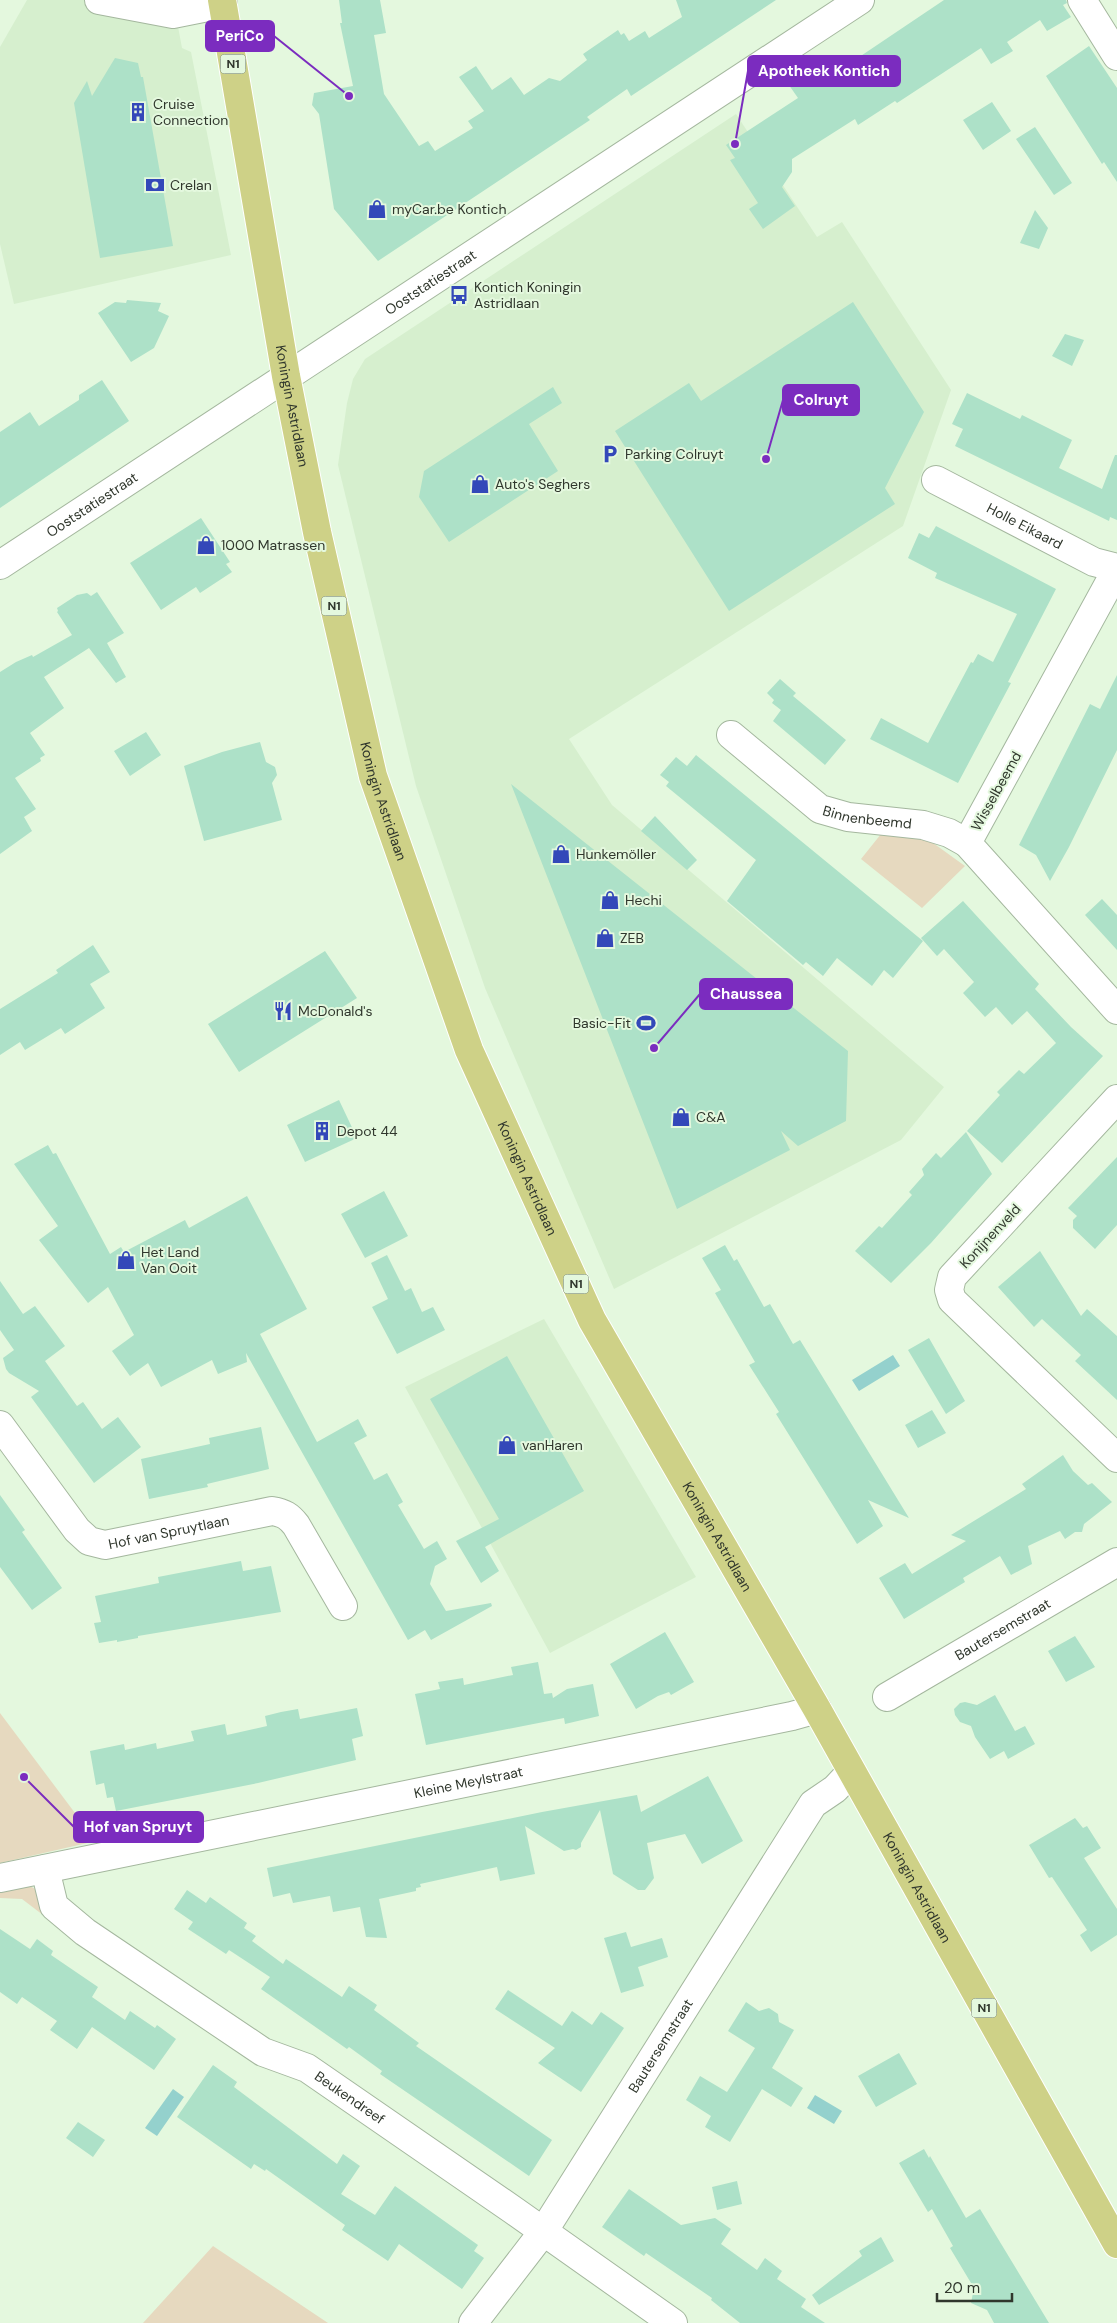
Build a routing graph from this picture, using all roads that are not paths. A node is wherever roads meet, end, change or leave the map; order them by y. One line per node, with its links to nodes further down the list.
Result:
1 (99, 0): 4 (street, Koningin Astridlaan)
2 (860, 0): 6 (street, Ooststatiestraat)
3 (1082, 0): 5 (street)
4 (223, 2): 6 (main road, Koningin Astridlaan / N1)
5 (1117, 56)
6 (286, 376): 8 (street, Ooststatiestraat); 19 (main road, Koningin Astridlaan / N1)
7 (936, 480): 9 (street, Holle Eikaard)
8 (0, 565)
9 (1117, 568): 11 (street, Wisselbeemd)
10 (731, 735): 11 (street, Binnenbeemd)
11 (967, 843): 12 (street, Wisselbeemd)
12 (1117, 1010)
13 (1117, 1099): 15 (street, Konijnenveld)
14 (0, 1425): 17 (street, Hof van Spruytlaan)
15 (1117, 1458)
16 (1117, 1562): 18 (street, Bautersemstraat)
17 (342, 1606)
18 (887, 1697)
19 (817, 1709): 20 (main road, Koningin Astridlaan / N1); 21 (street, Kleine Meylstraat)
20 (851, 1772): 23 (street, Bautersemstraat); 24 (main road, Koningin Astridlaan / N1)
21 (45, 1869): 22 (street); 23 (street, Beukendreef)
22 (0, 1878)
23 (543, 2232): 25 (street, Bautersemstraat); 26 (street, Beukendreef)
24 (1117, 2244)
25 (473, 2323)
26 (673, 2323)

